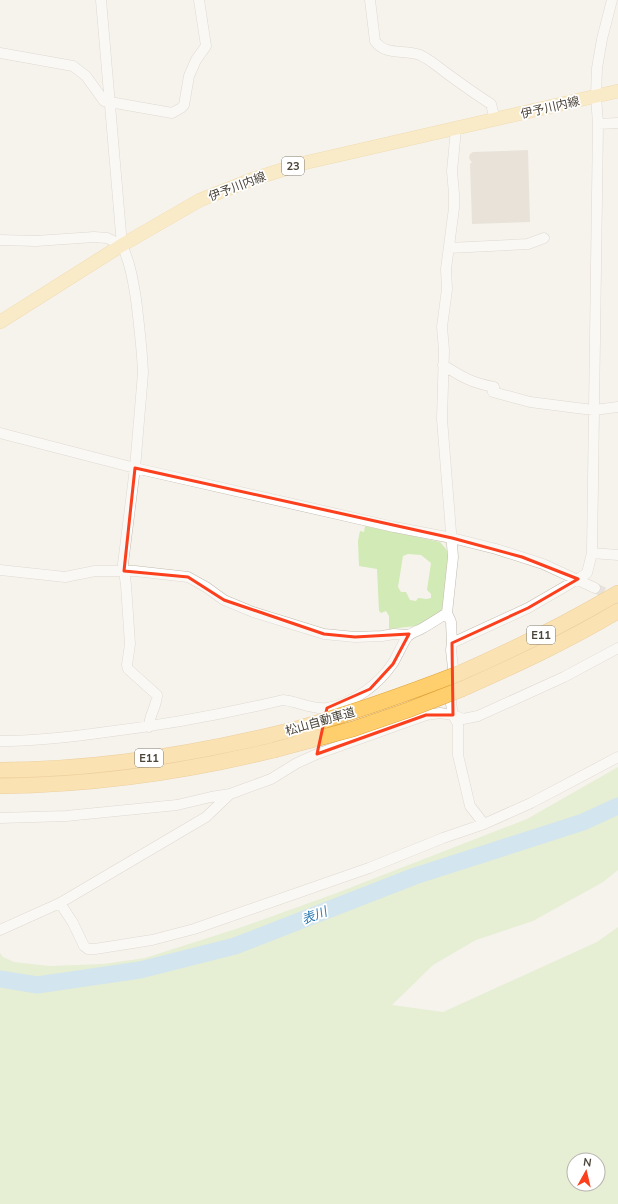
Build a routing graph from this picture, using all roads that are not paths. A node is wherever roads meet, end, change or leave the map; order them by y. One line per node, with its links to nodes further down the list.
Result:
1 (101, 0): 8 (street)
2 (199, 0): 8 (street)
3 (370, 0): 9 (street)
4 (612, 0): 7 (street)
5 (0, 53): 8 (street)
6 (618, 91): 7 (main road, 伊予川内線 / 23)
7 (596, 96): 9 (main road, 伊予川内線 / 23); 11 (street)
8 (111, 103): 15 (street)
9 (495, 120): 12 (main road, 伊予川内線 / 23)
10 (618, 123): 11 (street)
11 (598, 124): 20 (street)
12 (456, 129): 15 (main road, 伊予川内線 / 23); 16 (street)
13 (544, 238): 16 (street)
14 (0, 240): 15 (street)
15 (122, 245): 17 (main road, 伊予川内線 / 23); 22 (street)
16 (449, 248): 18 (street)
17 (0, 322)
18 (444, 365): 20 (street); 23 (street)
19 (618, 407): 20 (street)
20 (594, 410): 24 (street)
21 (0, 433): 22 (street)
22 (135, 468): 23 (street); 27 (street)
23 (452, 538): 28 (street); 32 (street)
24 (592, 553): 25 (street); 28 (street)
25 (618, 555)
26 (0, 570): 27 (street)
27 (124, 571): 33 (street); 38 (street)
28 (578, 579): 29 (street); 34 (street)
29 (595, 588)
30 (618, 593): 42 (highway, 松山自動車道 / E11, bridge)
31 (618, 611): 43 (highway, 松山自動車道 / E11, bridge)
32 (447, 613): 33 (street); 34 (street)
33 (408, 635): 36 (street)
34 (452, 643): 37 (street)
35 (618, 648): 37 (street)
36 (327, 708): 38 (street); 40 (street)
37 (453, 715): 40 (street); 46 (street)
38 (149, 727): 39 (street)
39 (1, 739)
40 (317, 754): 44 (street)
41 (618, 757): 46 (street)
42 (0, 770)
43 (0, 786)
44 (230, 794): 45 (street); 47 (street)
45 (0, 818)
46 (484, 824): 47 (street)
47 (60, 903): 48 (street)
48 (0, 930)

